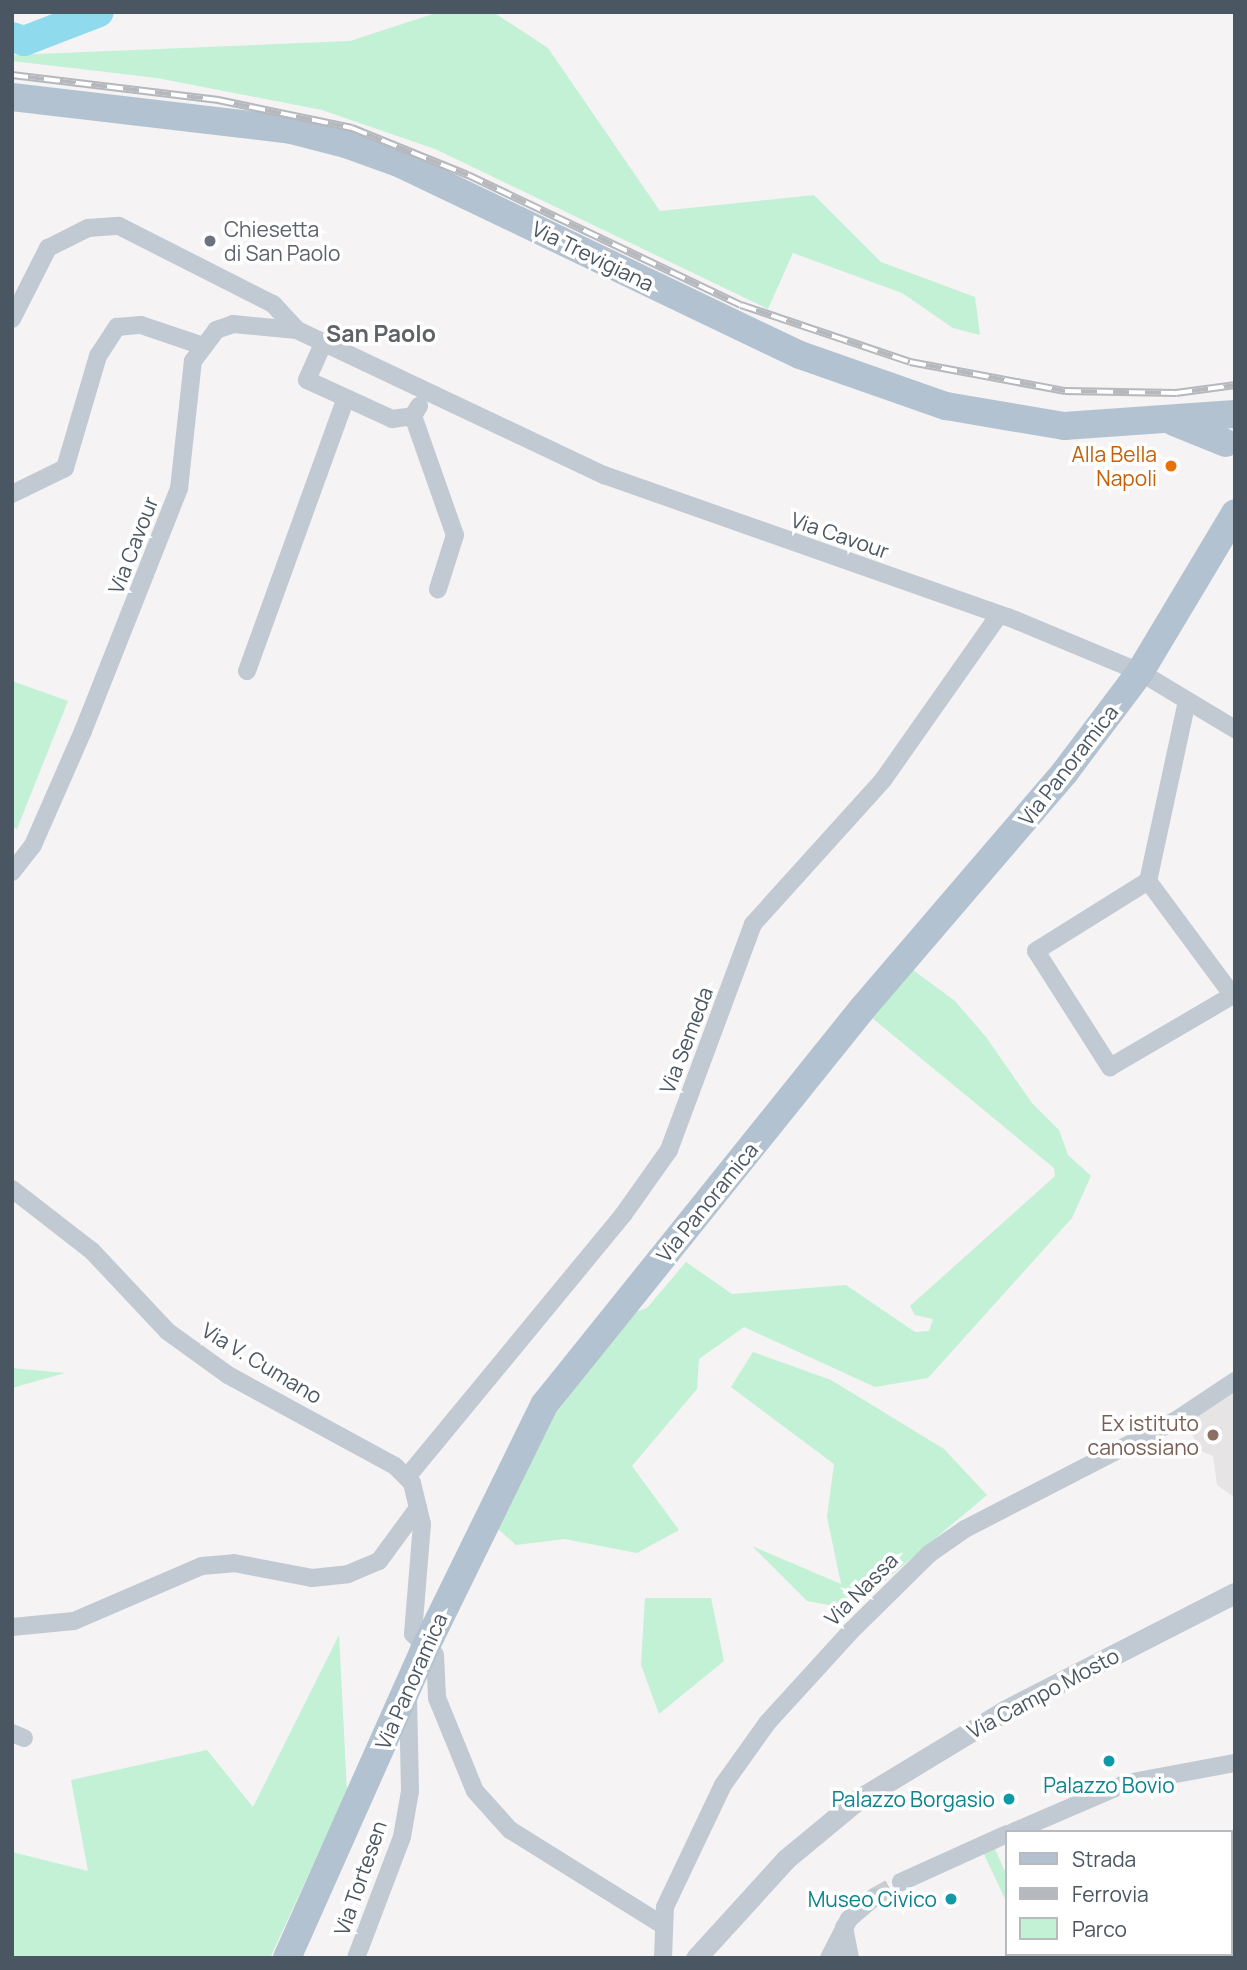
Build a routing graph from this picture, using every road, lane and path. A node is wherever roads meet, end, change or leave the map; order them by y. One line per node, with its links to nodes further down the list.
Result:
1 (12, 97): 10 (main road, Via Trevigiana)
2 (12, 319): 3 (street)
3 (297, 330): 4 (street, Via Cavour); 5 (street, Via Cavour)
4 (201, 345): 12 (street); 20 (street, Via Cavour)
5 (322, 346): 6 (street, Via Cavour); 7 (street)
6 (426, 394): 9 (street); 15 (street, Via Cavour)
7 (346, 398): 9 (street); 16 (street)
8 (1235, 414): 10 (main road, Via Trevigiana)
9 (414, 416): 14 (street)
10 (1169, 420): 11 (main road, Via Trevigiana)
11 (1232, 443)
12 (12, 494)
13 (1235, 513): 17 (main road, Via Panoramica)
14 (438, 589)
15 (999, 615): 17 (street, Via Cavour); 25 (street, Via Semeda)
16 (247, 671)
17 (1140, 672): 18 (street, Via Cavour); 29 (main road, Via Panoramica)
18 (1187, 701): 19 (street, Via Cavour); 21 (street)
19 (1235, 729)
20 (12, 872)
21 (1148, 881): 22 (street); 22 (street)
22 (1233, 993)
23 (12, 1189): 25 (street, Via V. Cumano)
24 (1235, 1381): 36 (street, Via Nassa)
25 (407, 1477): 26 (street)
26 (418, 1508): 28 (street); 29 (street)
27 (1235, 1593): 41 (street, Via Campo Mosto)
28 (12, 1627)
29 (424, 1650): 30 (main road, Via Panoramica); 36 (street)
30 (407, 1687): 38 (main road, Via Panoramica); 39 (street, Via Tortesen)
31 (1235, 1763): 32 (street)
32 (1018, 1830)
33 (1006, 1834): 34 (street)
34 (901, 1882)
35 (874, 1897): 37 (street)
36 (661, 1924): 40 (street, Via Nassa)
37 (844, 1927): 42 (street); 43 (street)
38 (287, 1958)
39 (356, 1958)
40 (663, 1958)
41 (696, 1958)
42 (829, 1958)
43 (850, 1958)

